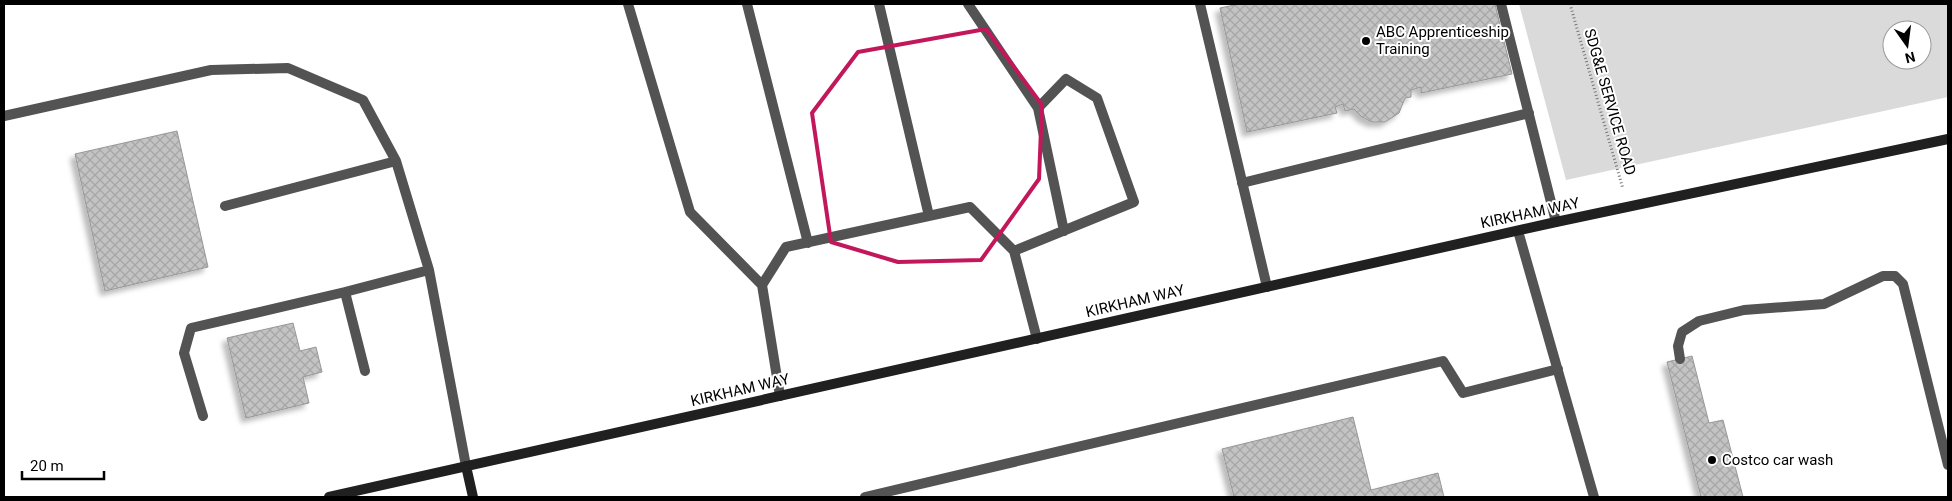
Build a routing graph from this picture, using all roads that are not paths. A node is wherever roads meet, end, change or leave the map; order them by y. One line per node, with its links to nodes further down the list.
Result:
1 (628, 4): 21 (lane)
2 (747, 4): 18 (lane)
3 (879, 4): 14 (lane)
4 (968, 4): 7 (lane)
5 (1200, 4): 12 (lane)
6 (1501, 4): 8 (lane)
7 (1038, 108): 16 (lane); 16 (lane)
8 (1529, 113): 12 (lane); 15 (lane)
9 (4, 116): 11 (lane)
10 (1948, 139): 15 (main road, KIRKHAM WAY)
11 (396, 161): 13 (lane); 20 (lane)
12 (1242, 183): 22 (lane)
13 (225, 206)
14 (929, 216): 18 (lane); 19 (lane)
15 (1556, 222): 17 (main road, KIRKHAM WAY)
16 (1064, 231): 19 (lane)
17 (1518, 231): 22 (main road, KIRKHAM WAY); 26 (lane)
18 (808, 243): 21 (lane)
19 (1014, 251): 24 (lane)
20 (429, 270): 23 (lane); 31 (lane)
21 (762, 285): 28 (lane)
22 (1267, 287): 24 (main road, KIRKHAM WAY)
23 (345, 292): 27 (lane); 29 (lane)
24 (1037, 338): 28 (main road, KIRKHAM WAY)
25 (1680, 359): 30 (lane)
26 (1558, 370): 34 (lane); 35 (lane)
27 (365, 371)
28 (780, 396): 31 (main road, KIRKHAM WAY)
29 (202, 416)
30 (1948, 465)
31 (466, 466): 32 (main road, KIRKHAM WAY); 33 (main road)
32 (330, 497)
33 (473, 497)
34 (865, 497)
35 (1594, 497)

